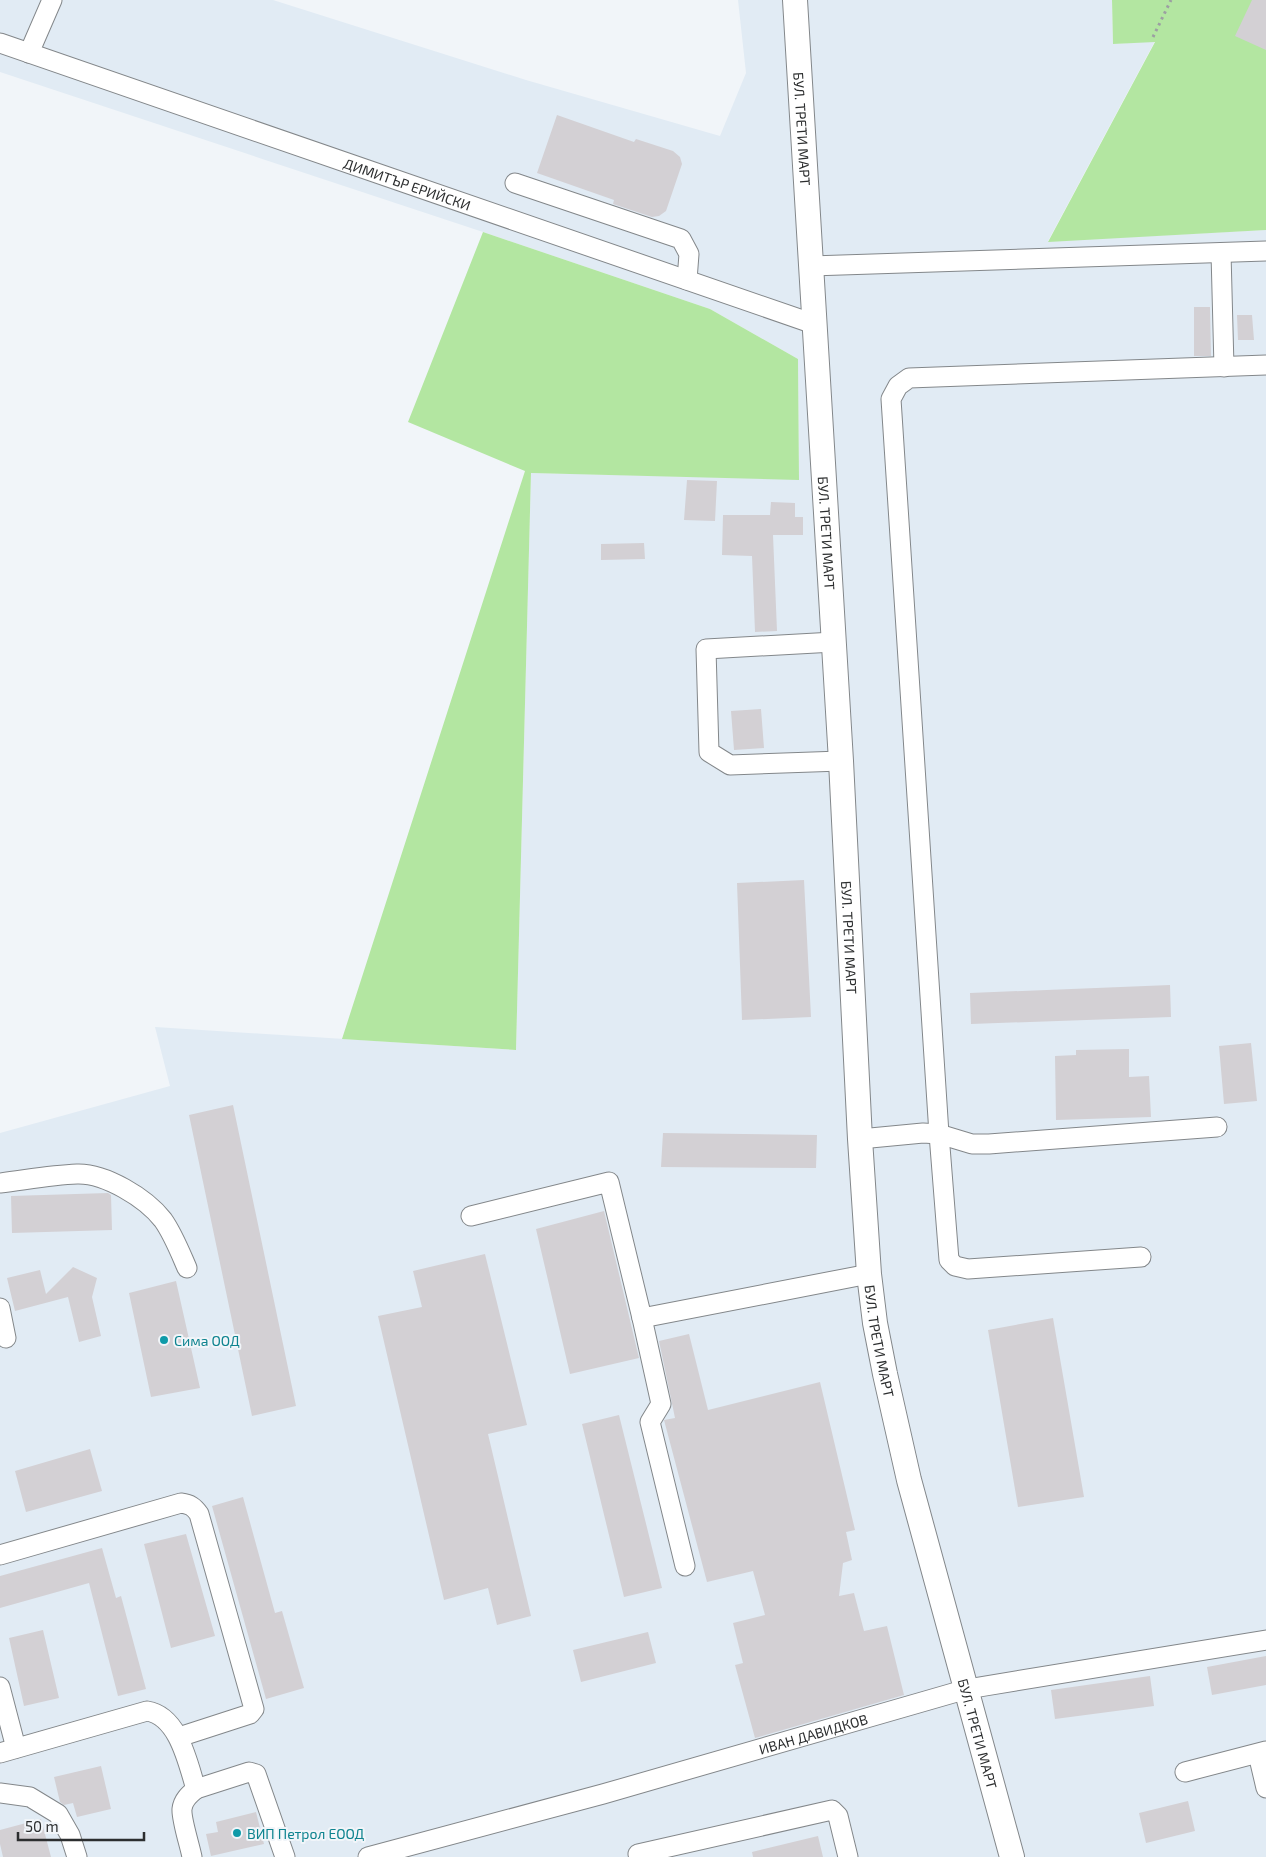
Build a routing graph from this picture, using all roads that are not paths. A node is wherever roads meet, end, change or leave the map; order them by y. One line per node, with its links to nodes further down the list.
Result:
1 (52, 0): 4 (street)
2 (795, 0): 8 (main road, БУЛ. ТРЕТИ МАРТ)
3 (0, 43): 4 (street, ДИМИТЪР ЕРИЙСКИ)
4 (29, 53): 9 (street, ДИМИТЪР ЕРИЙСКИ)
5 (515, 183): 9 (street)
6 (1266, 251): 7 (street)
7 (1221, 253): 8 (street); 12 (street)
8 (811, 266): 10 (main road, БУЛ. ТРЕТИ МАРТ)
9 (687, 280): 10 (street, ДИМИТЪР ЕРИЙСКИ)
10 (814, 324): 13 (main road, БУЛ. ТРЕТИ МАРТ)
11 (1266, 365): 12 (street)
12 (1224, 367): 16 (street)
13 (834, 642): 14 (main road, БУЛ. ТРЕТИ МАРТ); 14 (street)
14 (841, 761): 17 (main road, БУЛ. ТРЕТИ МАРТ)
15 (1217, 1127): 16 (street)
16 (939, 1134): 17 (street); 20 (street)
17 (860, 1140): 22 (main road, БУЛ. ТРЕТИ МАРТ)
18 (0, 1183): 21 (street)
19 (471, 1216): 24 (street)
20 (1141, 1257)
21 (187, 1268)
22 (869, 1274): 24 (street); 30 (main road, БУЛ. ТРЕТИ МАРТ)
23 (0, 1308): 25 (street)
24 (642, 1318): 27 (street)
25 (6, 1338)
26 (0, 1555): 31 (street)
27 (685, 1566)
28 (1266, 1640): 30 (street, ИВАН ДАВИДКОВ)
29 (0, 1687): 32 (street)
30 (967, 1689): 42 (street, ИВАН ДАВИДКОВ); 44 (main road, БУЛ. ТРЕТИ МАРТ)
31 (179, 1736): 32 (street); 36 (street)
32 (8, 1751)
33 (1262, 1752): 34 (street); 35 (street)
34 (1185, 1772)
35 (1266, 1788)
36 (196, 1790): 40 (street); 41 (street)
37 (0, 1793): 39 (street)
38 (635, 1856): 43 (street)
39 (77, 1857)
40 (192, 1857)
41 (285, 1857)
42 (368, 1857)
43 (848, 1857)
44 (1012, 1857)

